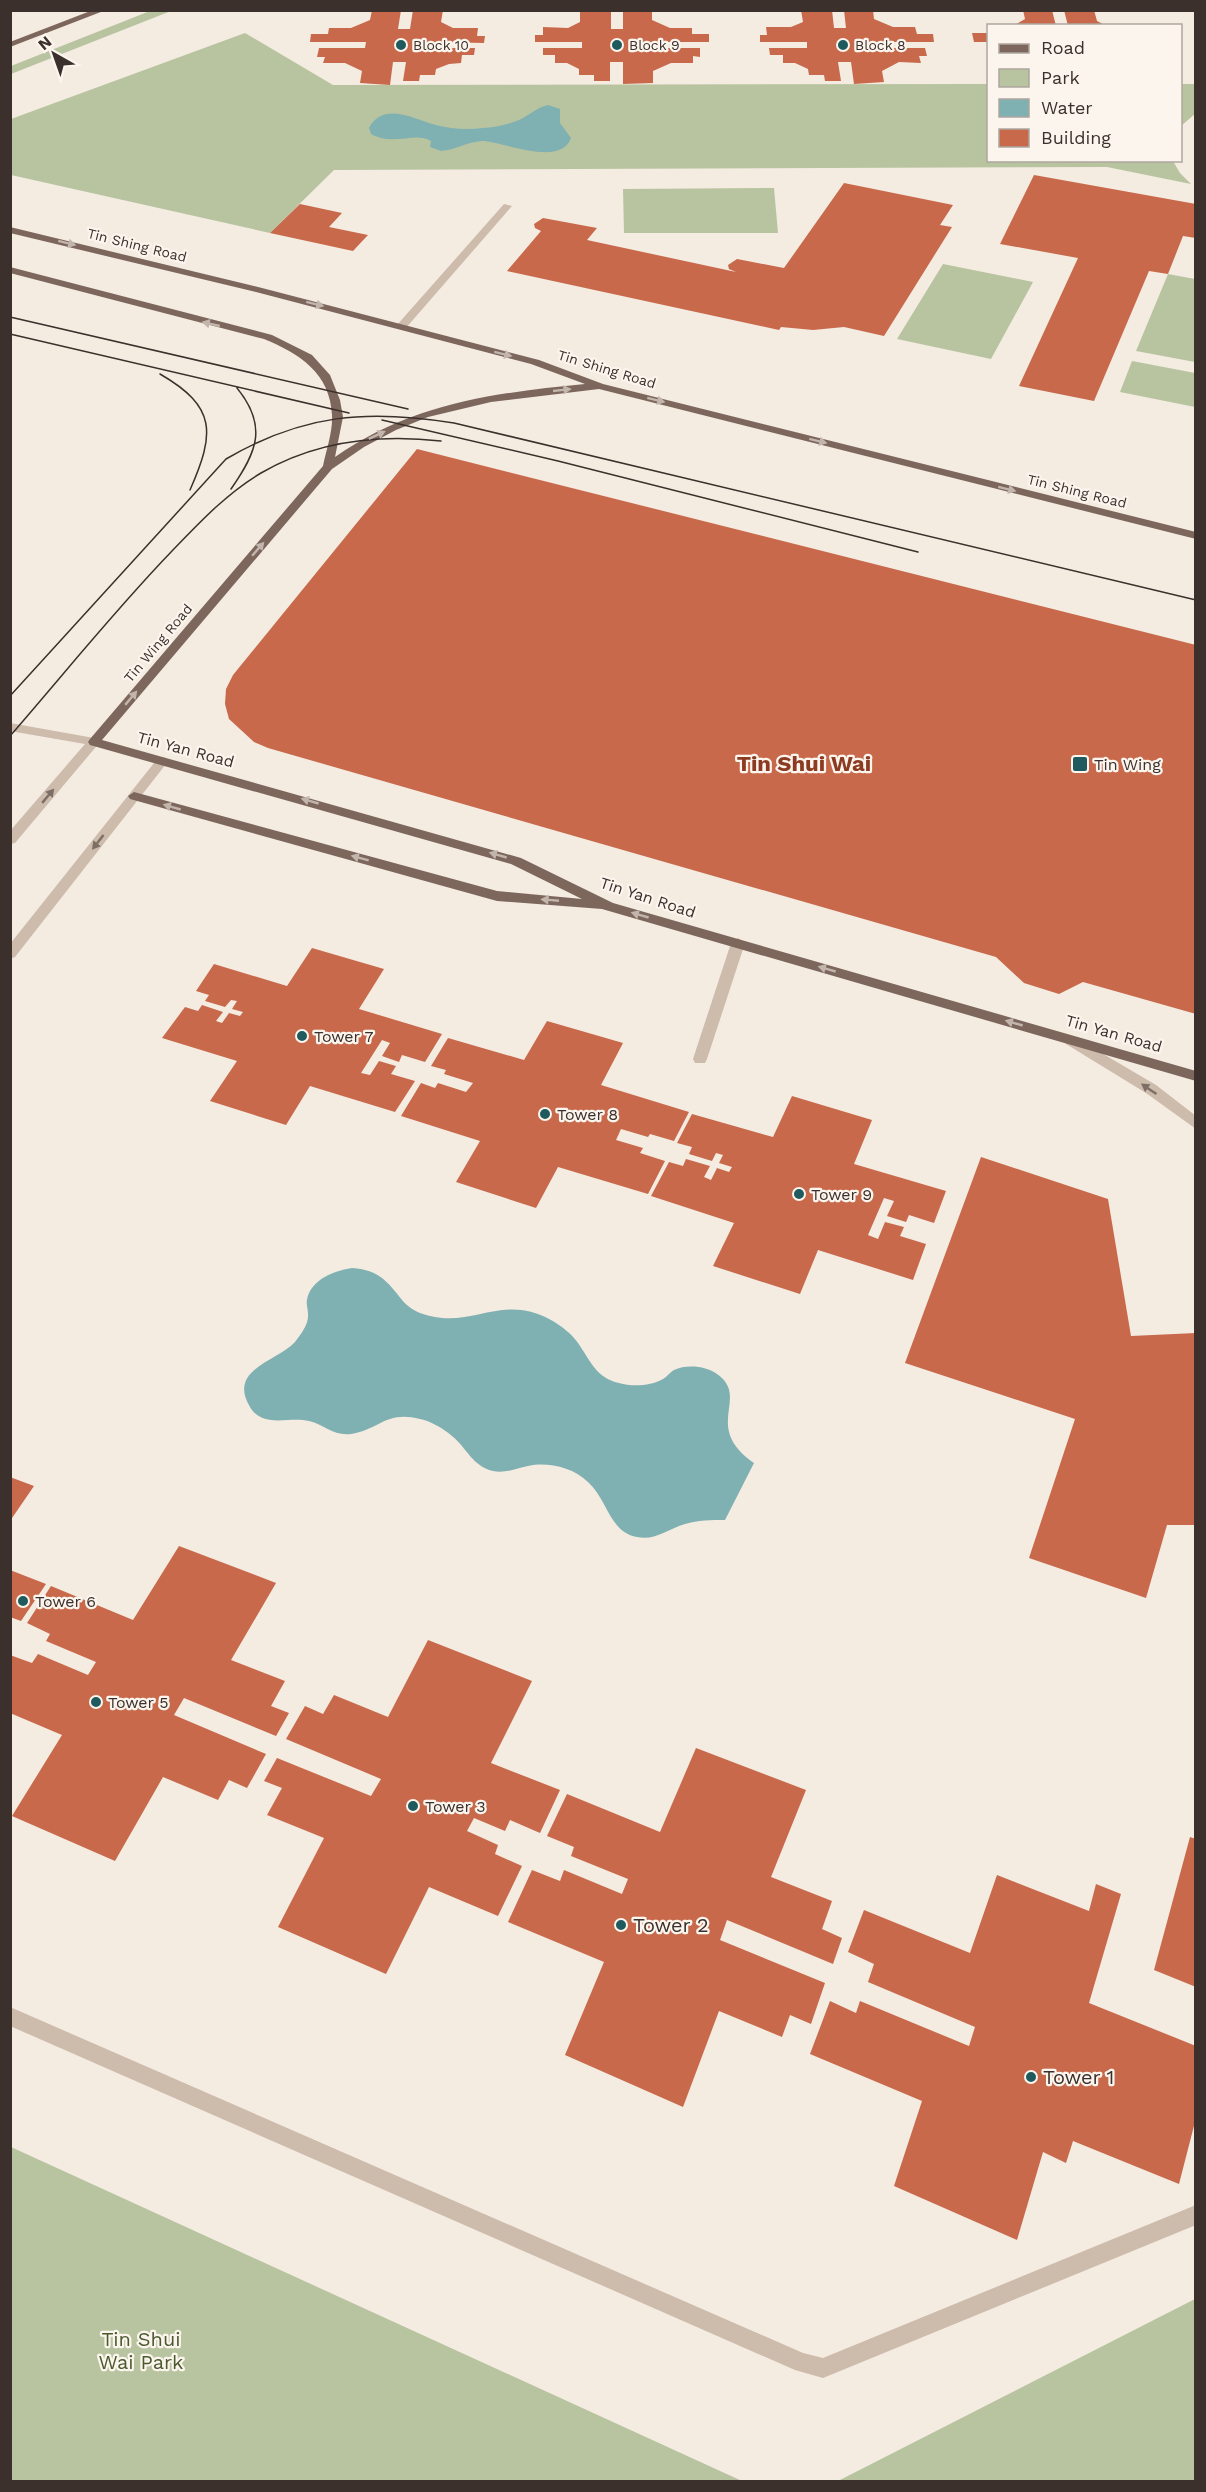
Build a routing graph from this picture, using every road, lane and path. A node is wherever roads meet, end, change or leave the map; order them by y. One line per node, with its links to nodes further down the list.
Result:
1 (102, 10): 2 (main road)
2 (10, 45)
3 (507, 206): 6 (street)
4 (10, 230): 6 (main road, Tin Shing Road, one-way to 6)
5 (10, 270): 8 (main road, Tin Wing Road, one-way to 5)
6 (401, 327): 7 (main road, Tin Shing Road, one-way to 7)
7 (599, 386): 8 (main road, Tin Wing Road, one-way to 7); 9 (main road, Tin Shing Road, one-way to 9)
8 (328, 466): 11 (main road, Tin Wing Road, one-way to 8)
9 (1196, 536)
10 (10, 727): 11 (street)
11 (93, 742): 12 (main road, Tin Yan Road); 14 (street, Tin Wing Road, one-way to 11)
12 (162, 760): 13 (street); 15 (main road, Tin Yan Road, one-way to 12)
13 (134, 796): 15 (main road, one-way to 13); 17 (street, one-way to 17)
14 (10, 840)
15 (608, 906): 16 (main road, Tin Yan Road, one-way to 15)
16 (738, 943): 18 (main road, Tin Yan Road, one-way to 16); 19 (street)
17 (10, 954)
18 (1071, 1040): 20 (main road, Tin Yan Road); 21 (street, one-way to 18)
19 (700, 1059)
20 (1196, 1076)
21 (1196, 1124)
22 (10, 2016): 23 (street)
23 (1196, 2215)

